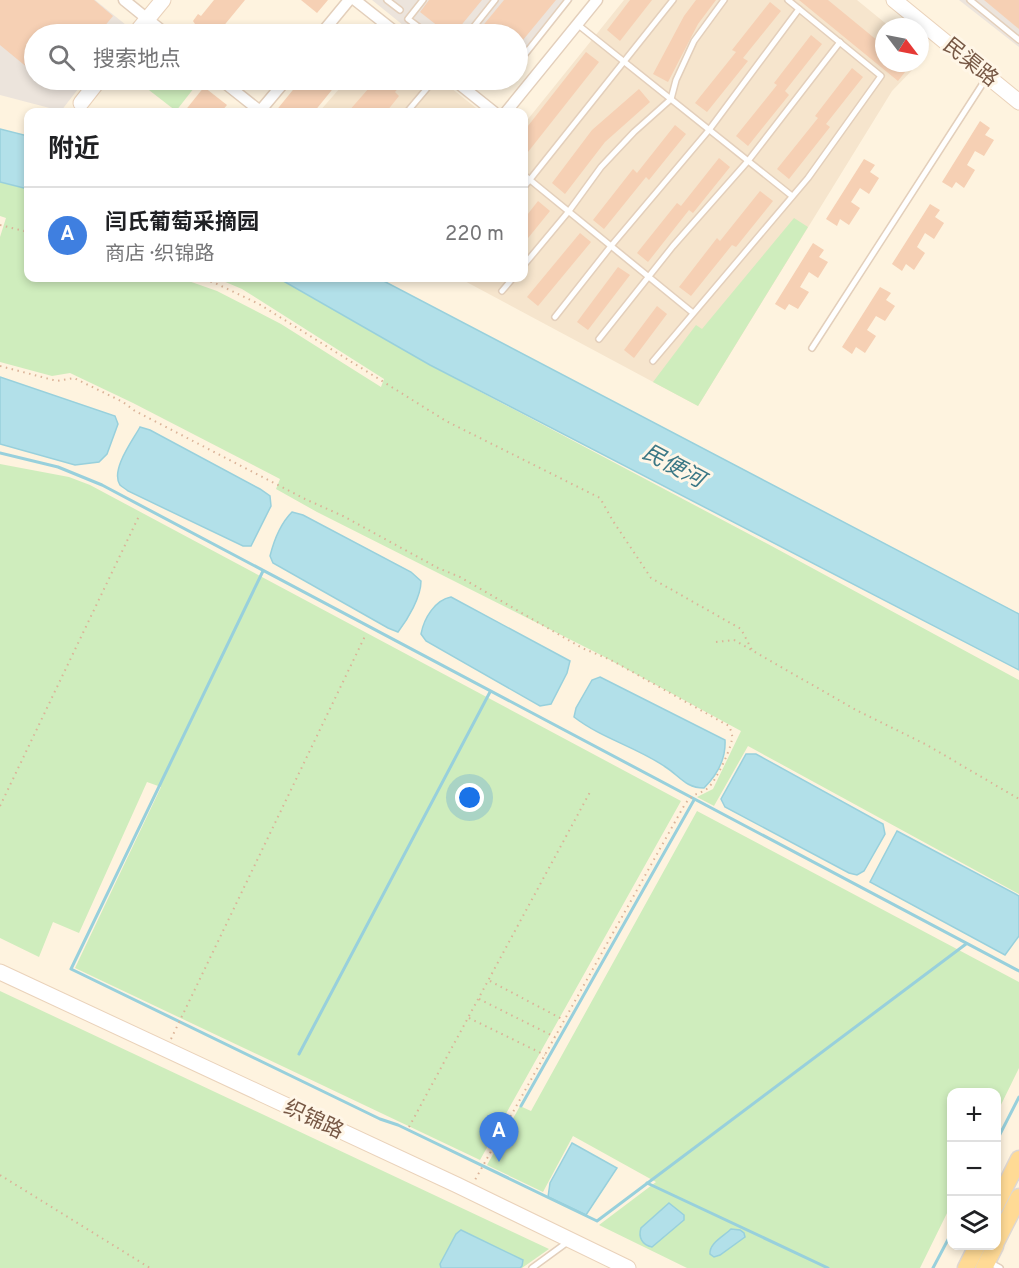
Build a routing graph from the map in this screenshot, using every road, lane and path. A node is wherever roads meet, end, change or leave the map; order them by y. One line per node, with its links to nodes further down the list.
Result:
1 (124, 0): 17 (street)
2 (163, 0): 17 (street)
3 (349, 0): 20 (street)
4 (355, 0): 21 (street)
5 (387, 0): 16 (lane)
6 (423, 0): 22 (lane)
7 (495, 0): 23 (lane)
8 (568, 0): 27 (lane)
9 (597, 0): 24 (street)
10 (673, 0): 28 (lane)
11 (724, 0): 37 (lane)
12 (788, 0): 15 (lane)
13 (894, 0): 29 (street, 民渠路)
14 (970, 0): 25 (lane)
15 (799, 9): 26 (lane); 45 (lane)
16 (400, 10)
17 (148, 19): 18 (street); 19 (street)
18 (144, 24)
19 (154, 24)
20 (329, 24)
21 (385, 24)
22 (415, 24)
23 (476, 24)
24 (577, 24): 28 (lane); 30 (street)
25 (1019, 40)
26 (840, 42): 46 (lane); 49 (lane)
27 (528, 50)
28 (624, 62): 37 (lane); 47 (lane)
29 (987, 76): 38 (street, 民渠路); 62 (lane)
30 (528, 85)
31 (91, 90): 39 (street)
32 (234, 90): 40 (street)
33 (278, 90): 41 (street)
34 (426, 90): 42 (lane)
35 (466, 90): 43 (street)
36 (524, 90): 44 (street)
37 (671, 99): 45 (lane); 50 (lane)
38 (1019, 102)
39 (81, 103)
40 (256, 108)
41 (263, 108)
42 (410, 108)
43 (489, 108)
44 (509, 108)
45 (709, 130): 46 (lane); 53 (lane)
46 (748, 161): 49 (lane); 55 (lane)
47 (530, 179): 48 (lane); 50 (lane)
48 (528, 182)
49 (792, 196): 59 (lane)
50 (569, 212): 53 (lane); 54 (lane)
51 (0, 225): 52 (path)
52 (24, 231)
53 (611, 246): 55 (lane); 60 (lane)
54 (528, 260)
55 (648, 277): 59 (lane); 61 (lane)
56 (212, 282): 68 (path)
57 (510, 282): 58 (lane)
58 (502, 291)
59 (693, 313): 63 (lane)
60 (555, 317)
61 (599, 339)
62 (812, 348)
63 (653, 361)
64 (0, 366): 76 (path)
65 (139, 516): 71 (path)
66 (366, 634): 77 (path)
67 (716, 642): 68 (path)
68 (752, 650): 70 (path)
69 (590, 792): 73 (path)
70 (1019, 799)
71 (0, 806)
72 (0, 972): 87 (street, 织锦路)
73 (489, 980): 74 (path); 76 (path)
74 (478, 999): 75 (path); 78 (path)
75 (468, 1018): 79 (path); 80 (path)
76 (564, 1020): 78 (path)
77 (178, 1026)
78 (555, 1037): 79 (path)
79 (545, 1055): 82 (path)
80 (410, 1127)
81 (1019, 1159): 84 (main road)
82 (480, 1170)
83 (0, 1175): 92 (path)
84 (1000, 1196)
85 (1019, 1197): 86 (main road)
86 (1001, 1234)
87 (571, 1240): 91 (lane); 93 (street, 织锦路)
88 (975, 1250): 94 (main road)
89 (994, 1250): 90 (main road)
90 (990, 1266)
91 (536, 1267)
92 (150, 1268)
93 (628, 1268)
94 (966, 1268)

